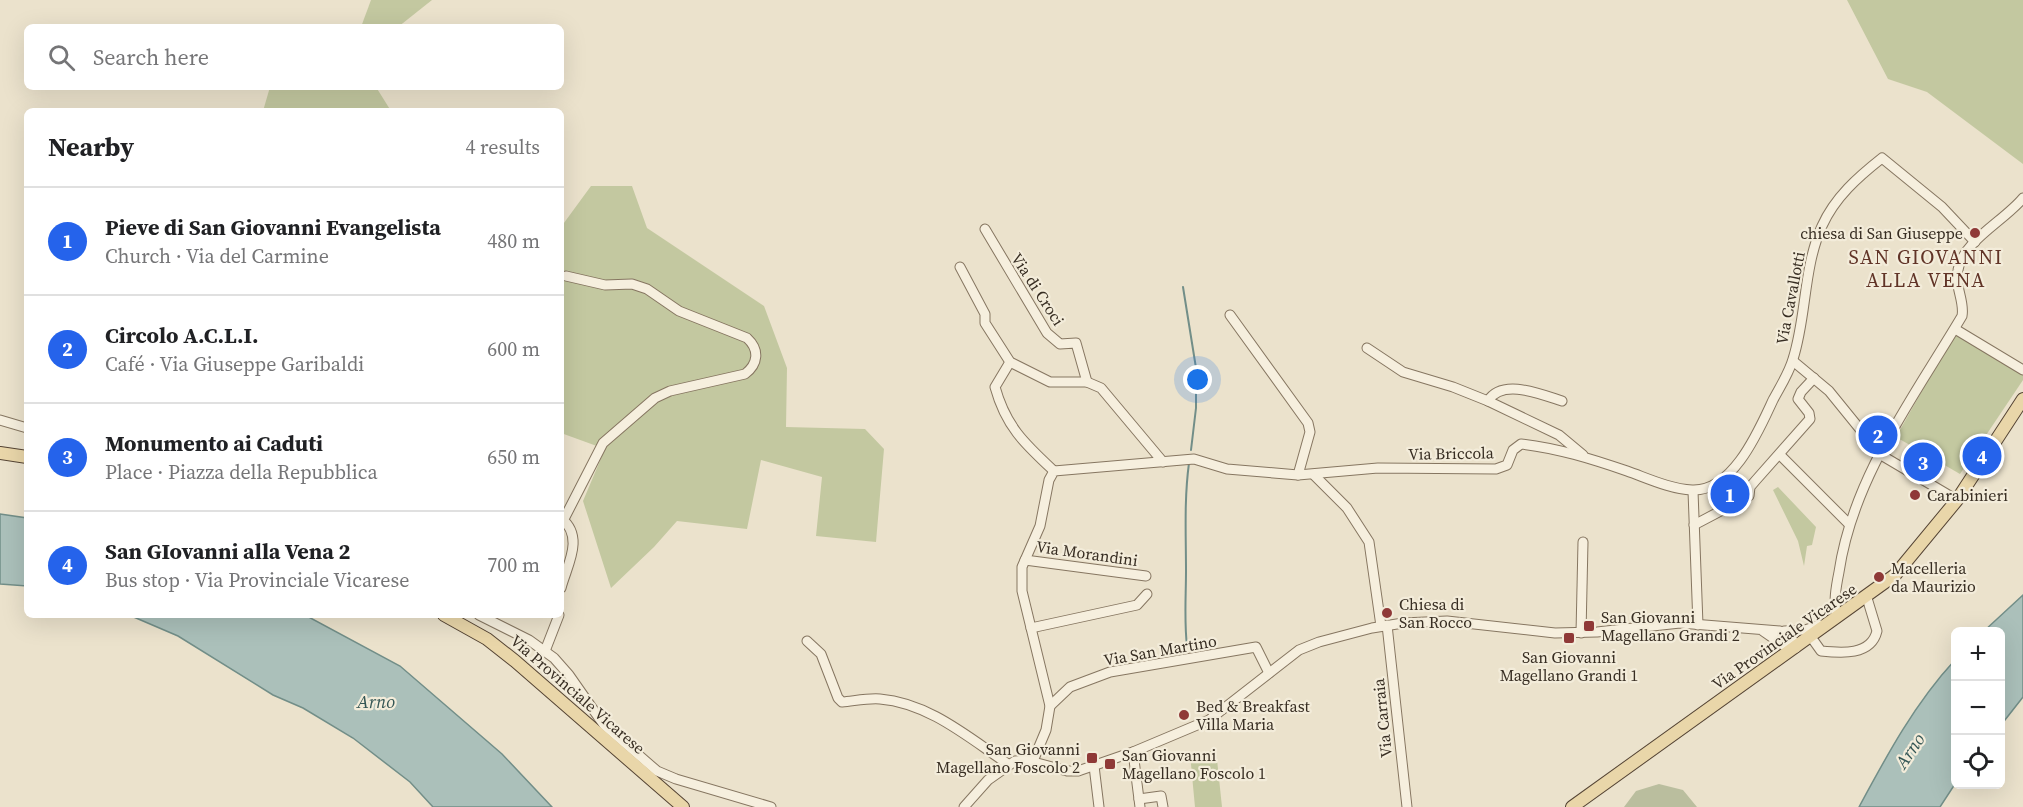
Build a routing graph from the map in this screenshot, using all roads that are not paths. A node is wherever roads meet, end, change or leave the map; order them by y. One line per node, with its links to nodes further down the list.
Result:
1 (2023, 198): 3 (street)
2 (985, 229): 13 (street, Via di Croci)
3 (1975, 242): 7 (street); 9 (street, Via Cavallotti)
4 (960, 267): 10 (street)
5 (566, 276): 30 (street)
6 (1230, 315): 26 (street)
7 (1954, 329): 11 (street); 21 (street)
8 (1367, 348): 15 (street)
9 (1793, 361): 12 (street); 28 (street, Via Cavallotti)
10 (1010, 362): 13 (street); 25 (street)
11 (2023, 370)
12 (1814, 378): 20 (street); 21 (street)
13 (1088, 382): 24 (street)
14 (2023, 399): 29 (main road, Via Provinciale Vicarese)
15 (1488, 401): 16 (street); 23 (street)
16 (1562, 401)
17 (0, 420): 18 (street)
18 (24, 427)
19 (0, 453): 22 (main road)
20 (1780, 455): 32 (street); 33 (street)
21 (1881, 456): 29 (street); 32 (street)
22 (24, 457)
23 (1585, 457): 27 (street, Via Briccola); 28 (street, Via Briccola)
24 (1163, 462): 25 (street); 26 (street, Via Briccola)
25 (1054, 471): 35 (street, Via Morandini)
26 (1298, 475): 27 (street, Via Briccola)
27 (1314, 475): 45 (street, Via Carraia)
28 (1693, 490): 33 (street)
29 (1957, 500): 39 (main road, Via Provinciale Vicarese)
30 (564, 514)
31 (564, 522): 37 (street)
32 (1849, 524): 43 (street)
33 (1694, 525): 44 (street)
34 (1583, 542): 47 (street)
35 (1025, 560): 36 (street, Via Morandini); 46 (street, Via Morandini)
36 (1146, 576)
37 (564, 577)
38 (1147, 594): 46 (street)
39 (1867, 598): 43 (main road, Via Provinciale Vicarese); 49 (street)
40 (449, 618): 61 (main road, Via Provinciale Vicarese)
41 (484, 618): 52 (street)
42 (558, 618): 52 (street)
43 (1834, 620): 48 (street); 49 (main road, Via Provinciale Vicarese)
44 (1698, 625): 47 (street); 48 (street)
45 (1384, 626): 47 (street); 54 (street); 66 (street, Via Carraia)
46 (1031, 628): 55 (street, Via Morandini)
47 (1581, 633)
48 (1776, 634): 51 (street); 53 (street)
49 (1811, 637): 51 (main road, Via Provinciale Vicarese)
50 (807, 640): 58 (street)
51 (1796, 648): 53 (main road, Via Provinciale Vicarese)
52 (545, 651): 62 (street)
53 (1778, 661): 67 (main road, Via Provinciale Vicarese)
54 (1269, 673): 55 (street, Via San Martino); 56 (street)
55 (1050, 706): 57 (street, Via Morandini)
56 (1133, 752): 59 (street); 60 (street)
57 (1033, 761): 58 (street); 59 (street)
58 (1008, 764): 63 (street)
59 (1094, 765): 64 (street)
60 (1139, 803): 65 (street)
61 (683, 807)
62 (771, 807)
63 (964, 807)
64 (1100, 807)
65 (1162, 807)
66 (1407, 807)
67 (1572, 807)

